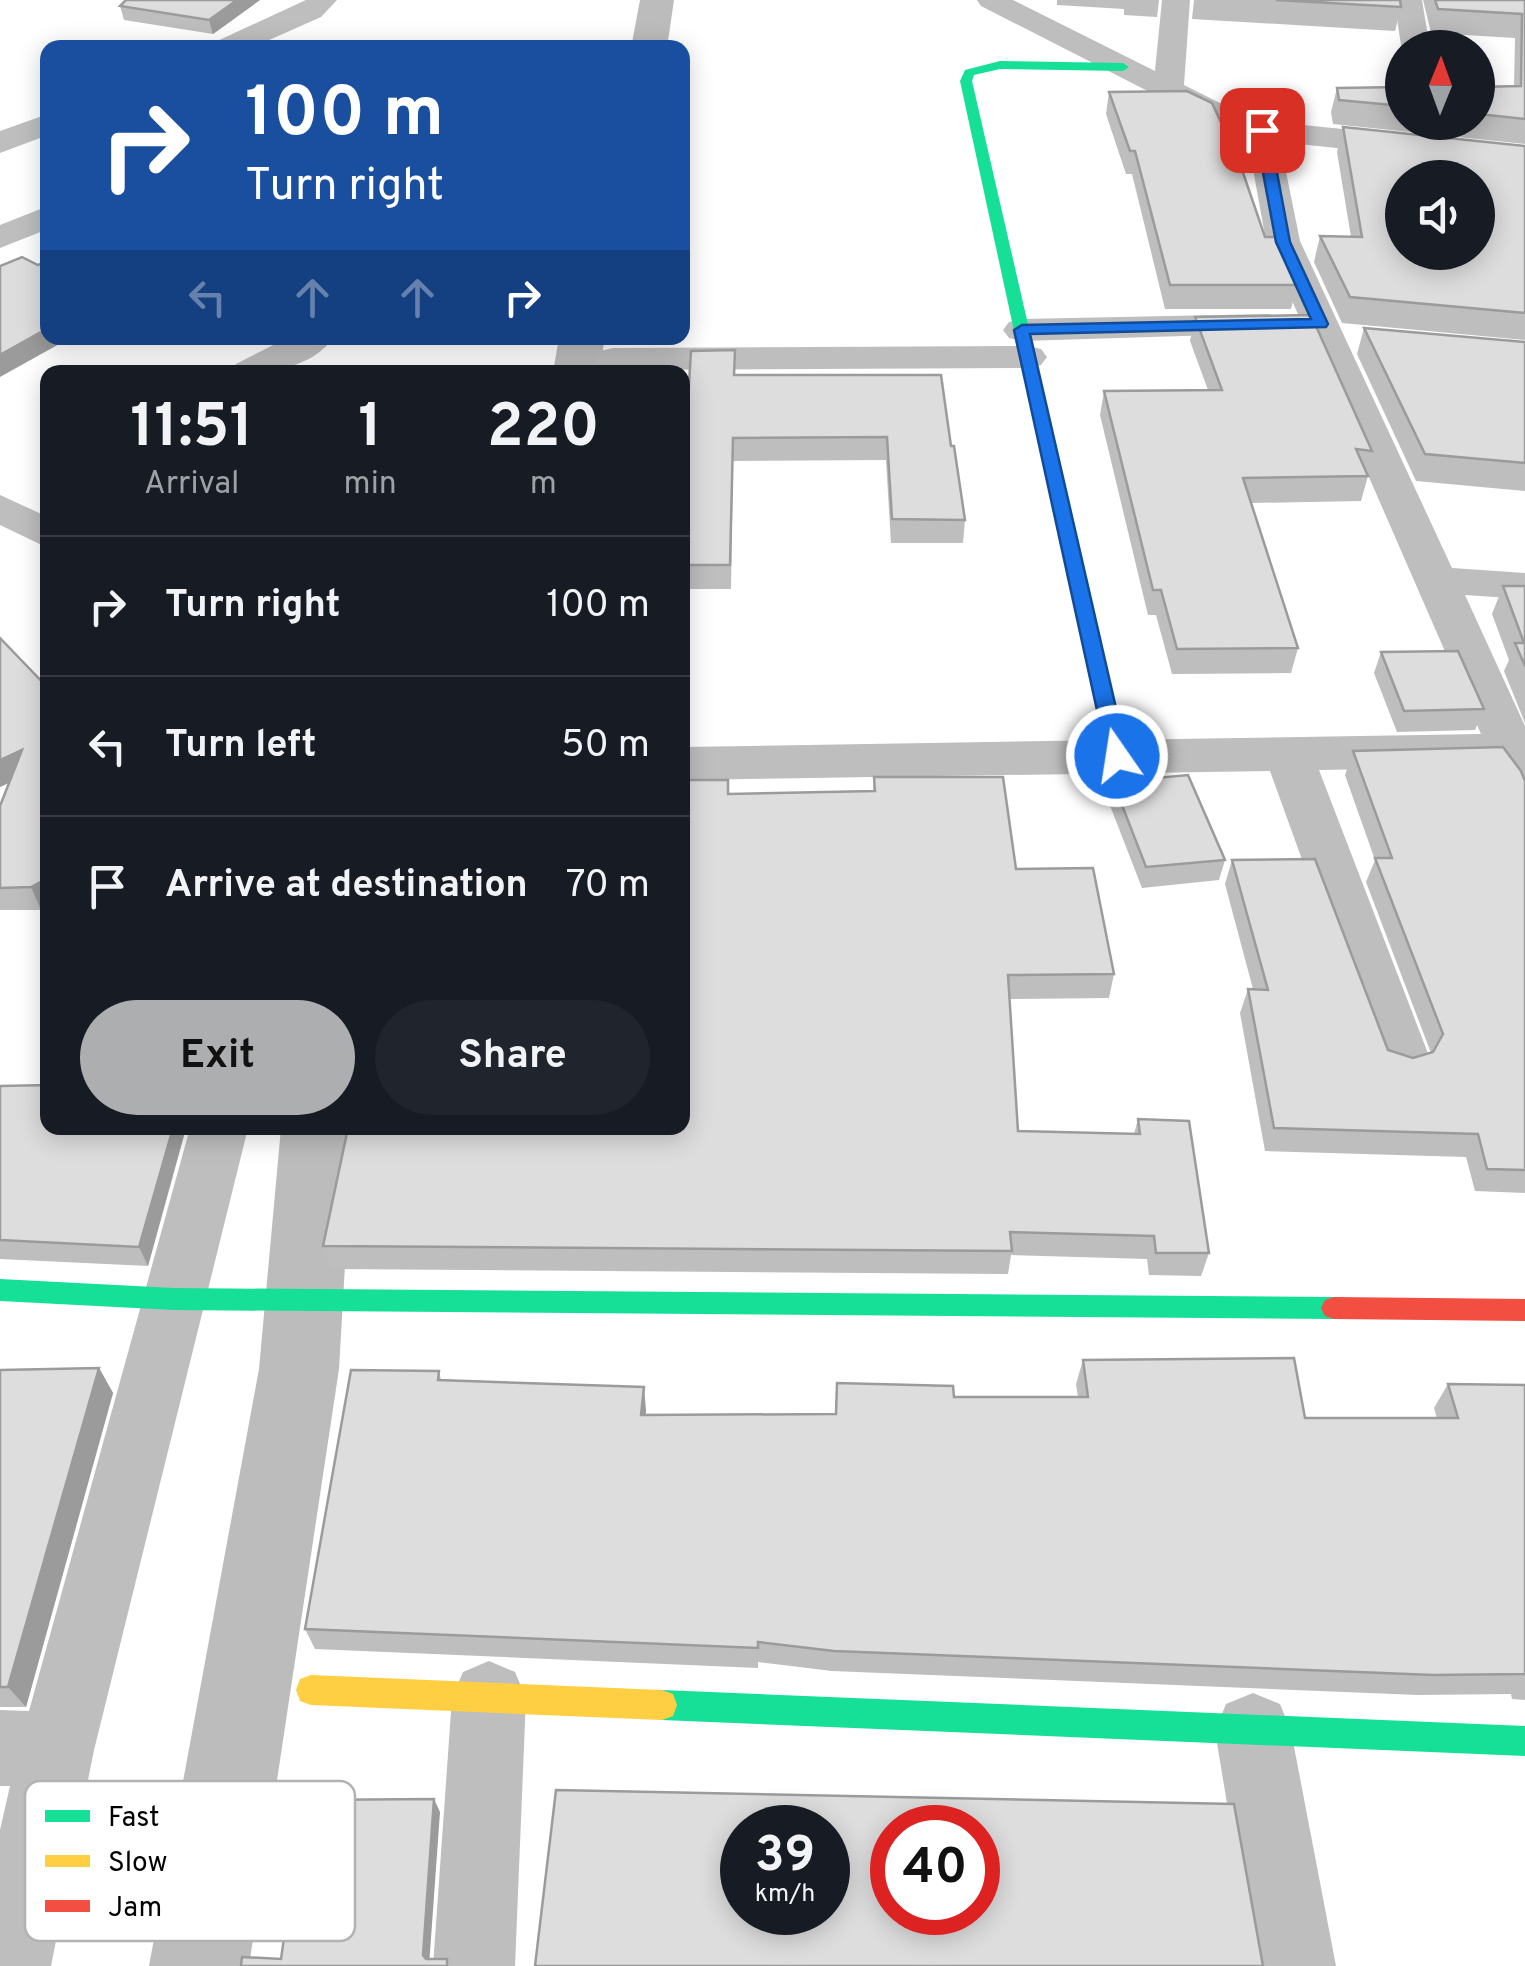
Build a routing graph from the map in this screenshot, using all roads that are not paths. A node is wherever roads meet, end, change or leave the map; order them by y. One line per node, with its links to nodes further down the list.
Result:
1 (322, 0): 6 (street)
2 (991, 0): 7 (street)
3 (1176, 0): 8 (street)
4 (1408, 0): 5 (street)
5 (1412, 30)
6 (244, 40)
7 (1123, 67): 8 (street); 18 (street)
8 (1168, 90): 10 (street)
9 (40, 125): 13 (street)
10 (1262, 130): 11 (street); 17 (street)
11 (1385, 134)
12 (1446, 140): 14 (street)
13 (0, 142)
14 (1525, 158)
15 (40, 220): 16 (street)
16 (0, 238)
17 (1338, 334): 18 (street); 25 (street)
18 (1025, 344): 20 (street); 28 (street)
19 (301, 345): 21 (street)
20 (613, 359)
21 (263, 365)
22 (40, 487): 23 (street)
23 (0, 508): 24 (street)
24 (40, 530)
25 (1437, 580): 26 (street); 29 (street)
26 (1525, 586)
27 (1288, 753): 28 (street); 29 (street); 31 (street)
28 (1117, 756): 30 (street)
29 (1520, 760)
30 (690, 764)
31 (1401, 1056)
32 (217, 1135): 34 (street)
33 (0, 1290): 34 (street)
34 (189, 1298): 35 (street); 40 (street)
35 (1525, 1310)
36 (312, 1690): 37 (street)
37 (489, 1698): 38 (street); 44 (street)
38 (1253, 1731): 39 (street); 45 (street)
39 (1525, 1741)
40 (28, 1749): 41 (street)
41 (25, 1781)
42 (25, 1785): 43 (street)
43 (10, 1966)
44 (474, 1966)
45 (1295, 1966)

